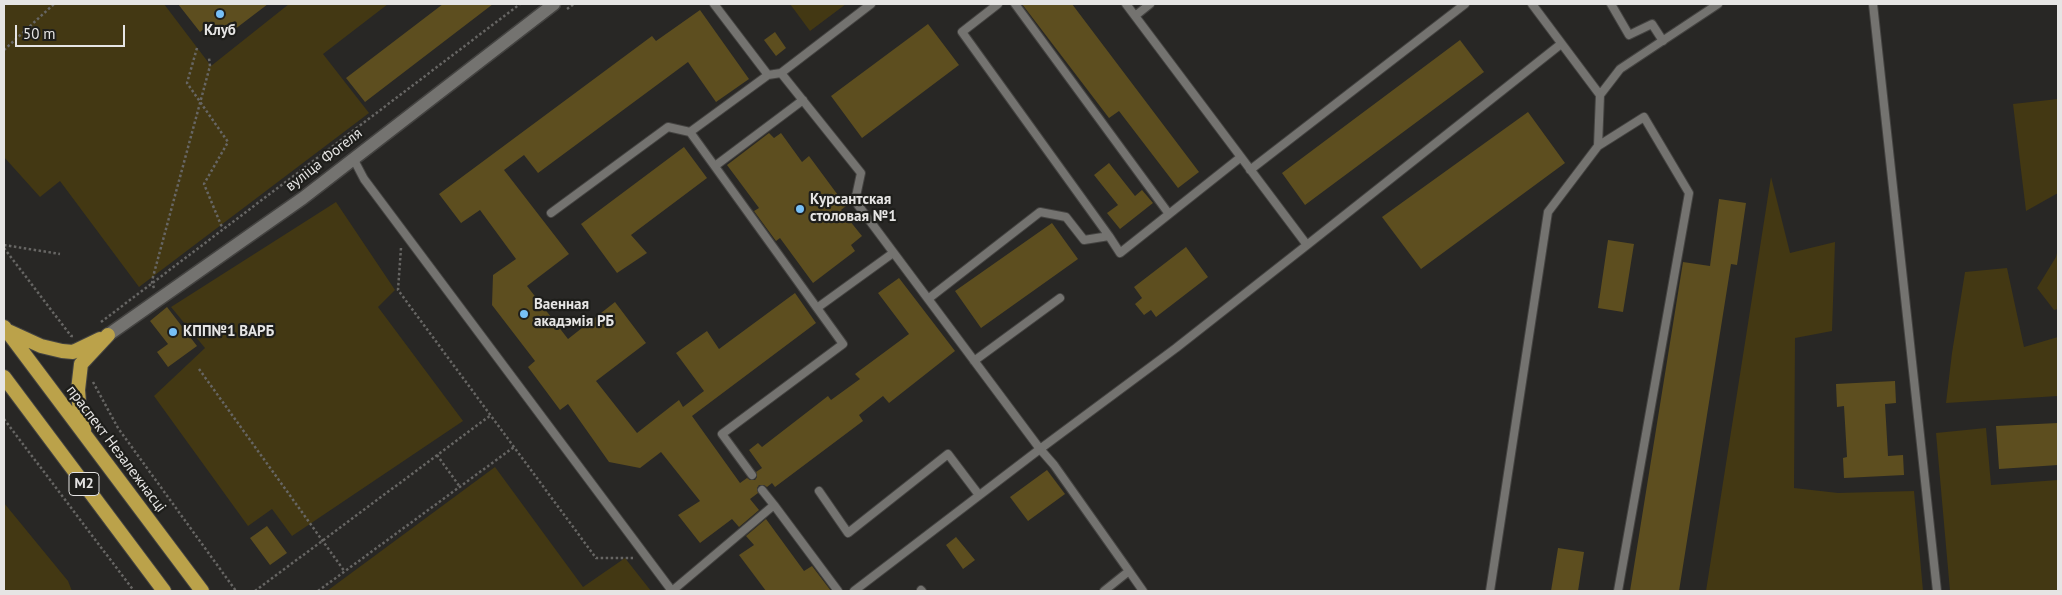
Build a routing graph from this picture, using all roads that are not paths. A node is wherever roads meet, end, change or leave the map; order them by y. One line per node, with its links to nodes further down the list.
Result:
1 (554, 4): 23 (street, вуліца Фогеля)
2 (714, 4): 17 (lane)
3 (871, 4): 16 (lane)
4 (998, 4): 28 (lane)
5 (1015, 4): 27 (lane)
6 (1126, 4): 13 (lane)
7 (1150, 4): 13 (lane)
8 (1465, 4): 25 (lane)
9 (1532, 4): 15 (lane)
10 (1611, 4): 14 (lane)
11 (1718, 4): 14 (lane)
12 (1873, 4): 55 (lane)
13 (1135, 16): 22 (lane)
14 (1663, 40): 18 (lane)
15 (1561, 44): 18 (lane); 29 (lane)
16 (781, 73): 17 (lane); 19 (lane)
17 (768, 75): 20 (lane)
18 (1600, 95): 21 (lane)
19 (803, 100): 24 (lane); 30 (lane)
20 (690, 132): 24 (lane); 26 (lane)
21 (1598, 146): 53 (lane); 54 (lane)
22 (1241, 157): 25 (lane); 27 (lane)
23 (353, 158): 35 (street, вуліца Фогеля); 48 (lane)
24 (715, 166): 33 (lane)
25 (1250, 170): 29 (lane)
26 (551, 213)
27 (1169, 214): 28 (lane)
28 (1108, 236): 32 (lane)
29 (1307, 244): 39 (lane)
30 (893, 253): 32 (lane); 33 (lane)
31 (1060, 298): 36 (lane)
32 (928, 299): 36 (lane)
33 (817, 308): 40 (lane)
34 (5, 328): 35 (highway); 38 (highway, праспект Незалежнасці / М2)
35 (108, 335): 38 (highway)
36 (974, 361): 39 (lane)
37 (4, 377): 46 (highway, М2)
38 (86, 438): 47 (highway, праспект Незалежнасці / М2)
39 (1040, 449): 43 (lane); 45 (lane)
40 (752, 475)
41 (762, 490): 44 (lane)
42 (819, 491): 43 (lane)
43 (979, 496): 50 (lane)
44 (774, 505): 48 (lane); 49 (lane)
45 (1129, 571): 51 (lane); 52 (lane)
46 (164, 591)
47 (202, 591)
48 (672, 591)
49 (838, 591)
50 (854, 591)
51 (1104, 591)
52 (1143, 591)
53 (1490, 591)
54 (1618, 591)
55 (1937, 591)

